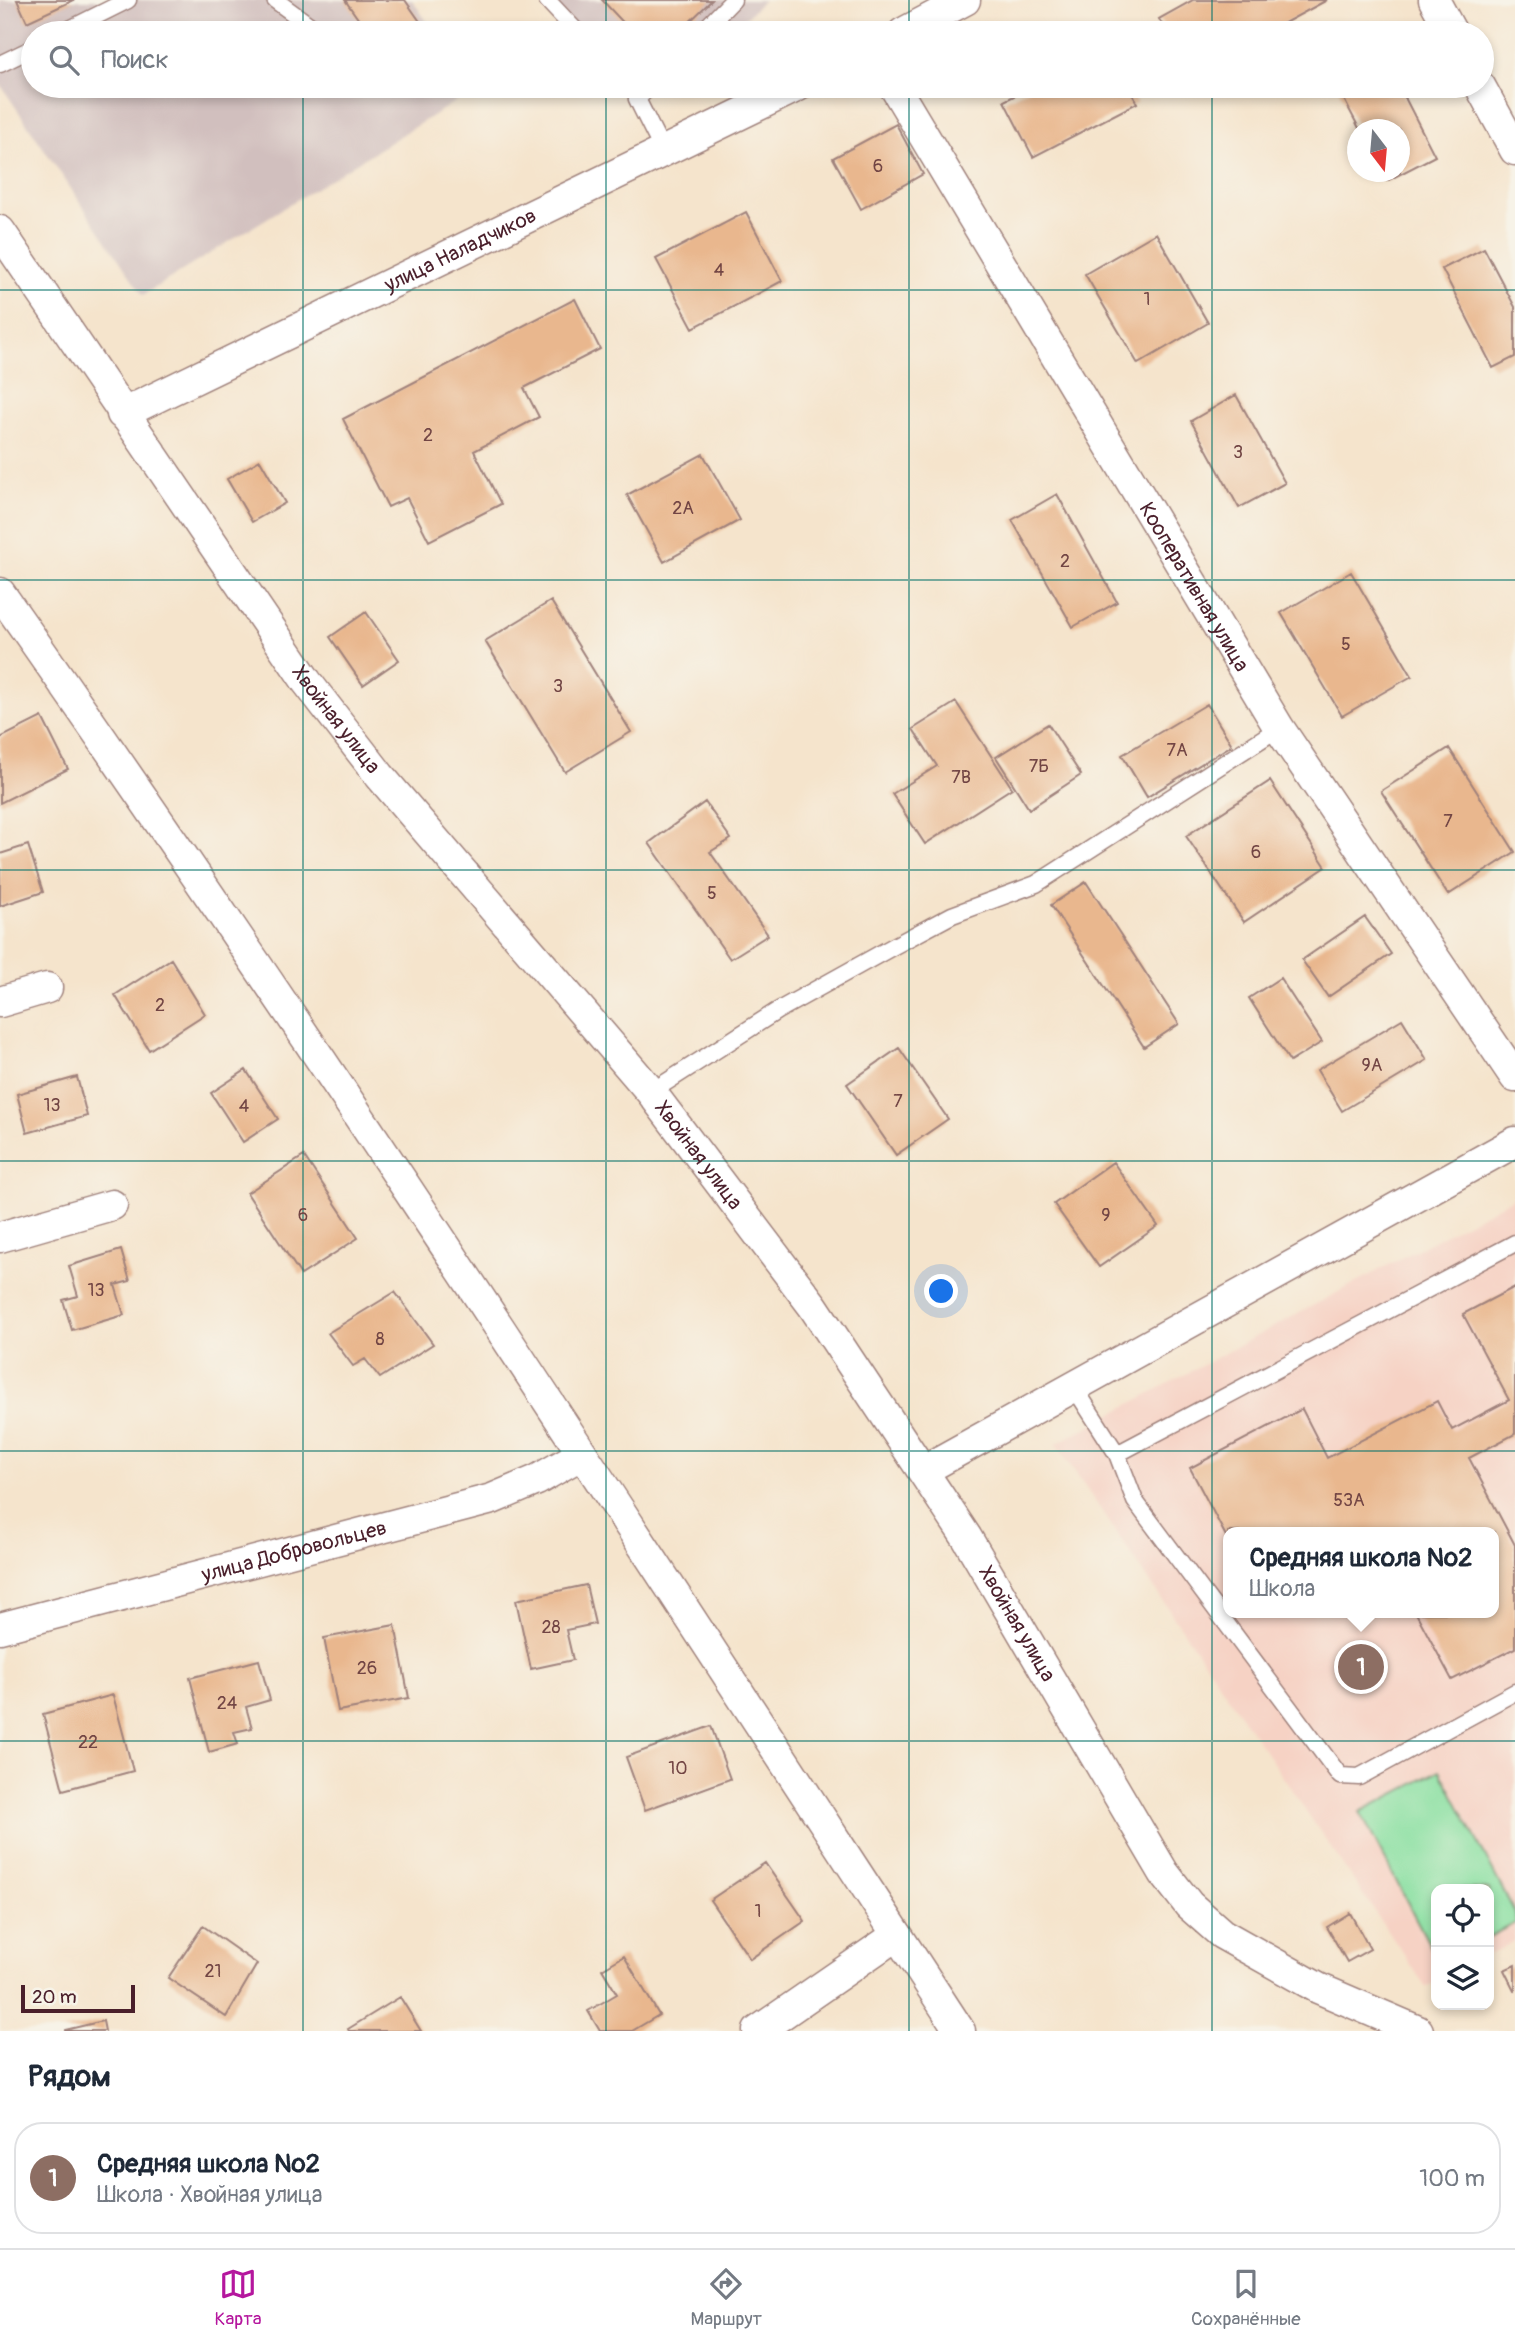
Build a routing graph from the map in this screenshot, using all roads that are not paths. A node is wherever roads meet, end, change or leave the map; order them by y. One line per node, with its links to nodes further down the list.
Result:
1 (128, 0): 7 (lane)
2 (275, 0): 8 (lane)
3 (547, 0): 9 (lane)
4 (733, 0): 10 (lane)
5 (965, 0): 11 (street)
6 (1434, 0): 12 (street)
7 (86, 21)
8 (304, 21)
9 (567, 21)
10 (713, 21)
11 (926, 21)
12 (1445, 21)
13 (21, 54): 14 (lane)
14 (0, 64)
15 (773, 98): 20 (street, улица Наладчиков)
16 (901, 98): 24 (street, Кооперативная улица)
17 (1487, 98): 19 (street)
18 (637, 99): 20 (lane)
19 (1515, 150)
20 (663, 152): 22 (street, улица Наладчиков)
21 (0, 231): 22 (street, Хвойная улица)
22 (122, 414): 28 (street, Хвойная улица)
23 (0, 593): 34 (street)
24 (1279, 728): 27 (street, Кооперативная улица); 28 (lane)
25 (47, 988): 26 (street)
26 (0, 1002)
27 (1515, 1077)
28 (651, 1092): 36 (street, Хвойная улица)
29 (1515, 1142): 33 (street)
30 (112, 1205): 31 (street)
31 (0, 1237)
32 (1515, 1243): 35 (lane)
33 (1074, 1387): 35 (lane); 36 (street)
34 (582, 1454): 37 (street, улица Добровольцев); 39 (street)
35 (1116, 1454): 38 (lane)
36 (924, 1470): 42 (street, Хвойная улица)
37 (0, 1628)
38 (1515, 1692)
39 (897, 1935): 40 (street); 41 (street)
40 (758, 2031)
41 (960, 2031)
42 (1418, 2031)

